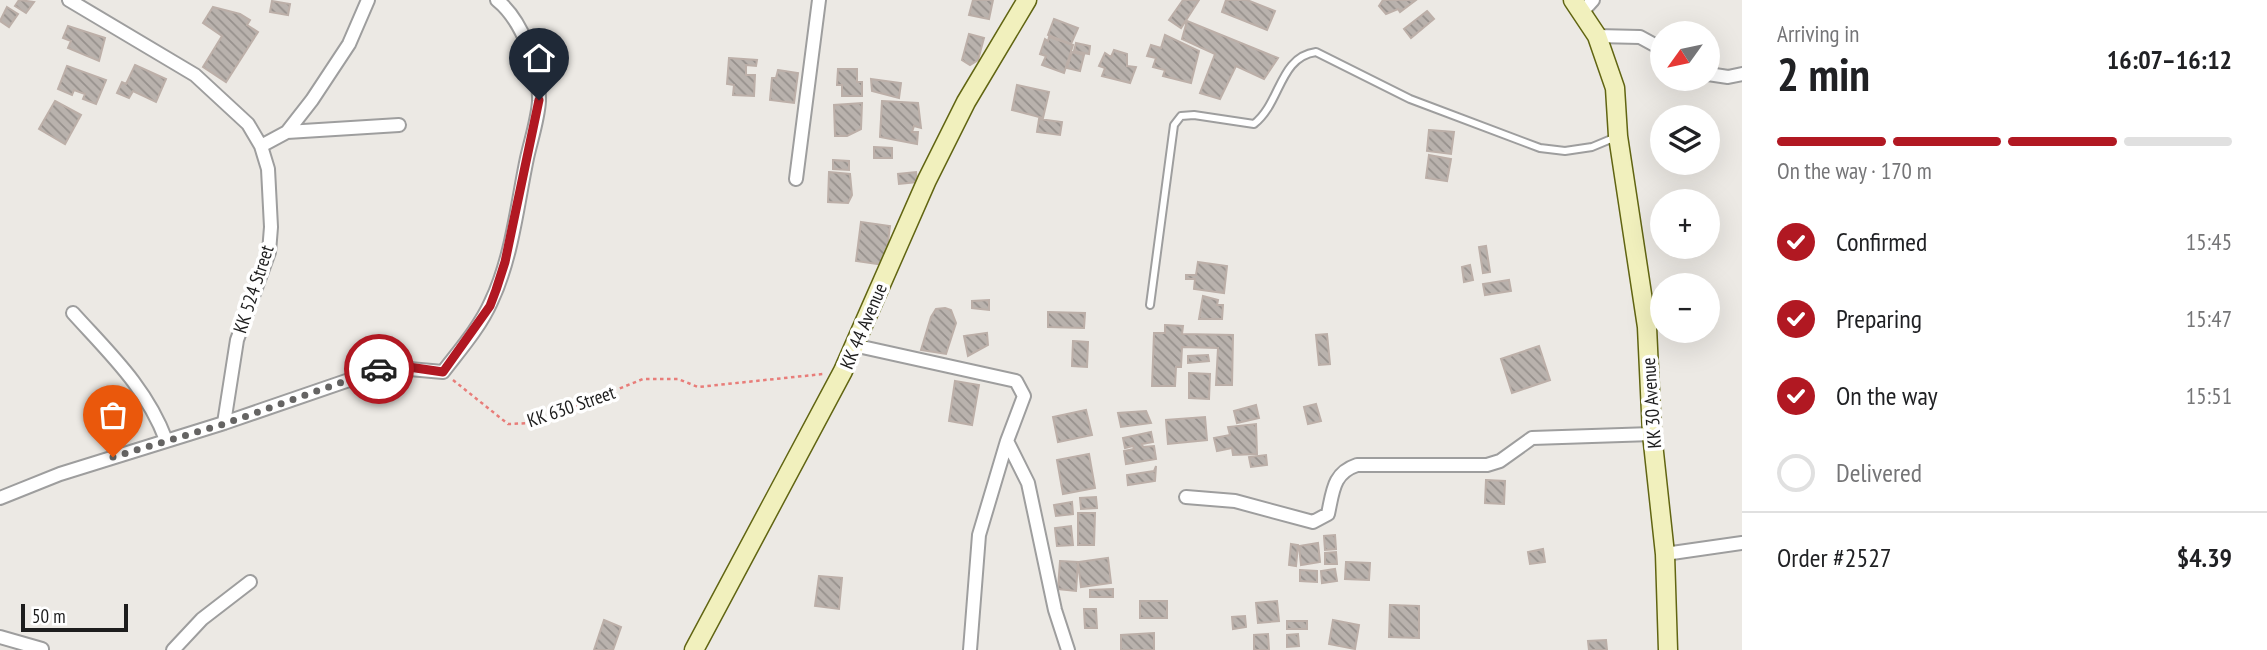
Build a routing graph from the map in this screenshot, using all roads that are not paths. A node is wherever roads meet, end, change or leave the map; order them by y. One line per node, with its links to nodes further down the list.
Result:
1 (69, 0): 14 (street, KK 524 Street)
2 (368, 0): 12 (street)
3 (497, 0): 19 (street)
4 (819, 0): 15 (street)
5 (1027, 0): 18 (main road, KK 44 Avenue)
6 (1583, 4): 7 (main road, KK 30 Avenue)
7 (1597, 36): 8 (street); 13 (main road, KK 30 Avenue)
8 (1650, 42)
9 (1742, 74): 10 (street)
10 (1720, 76)
11 (399, 125): 12 (street)
12 (287, 132): 14 (street)
13 (1618, 136): 16 (lane); 20 (main road, KK 30 Avenue)
14 (261, 146): 19 (street, KK 524 Street)
15 (796, 179)
16 (1150, 305)
17 (73, 313): 21 (street)
18 (853, 345): 22 (street); 31 (main road, KK 44 Avenue)
19 (224, 424): 21 (street)
20 (1652, 434): 23 (street); 26 (main road, KK 30 Avenue)
21 (166, 440): 24 (street)
22 (1007, 441): 32 (street); 33 (street)
23 (1186, 497)
24 (0, 498)
25 (1742, 543): 26 (street)
26 (1665, 554): 34 (main road, KK 30 Avenue)
27 (250, 582): 30 (street)
28 (0, 637): 29 (street)
29 (41, 649)
30 (173, 650)
31 (694, 650)
32 (970, 650)
33 (1068, 650)
34 (1668, 650)

